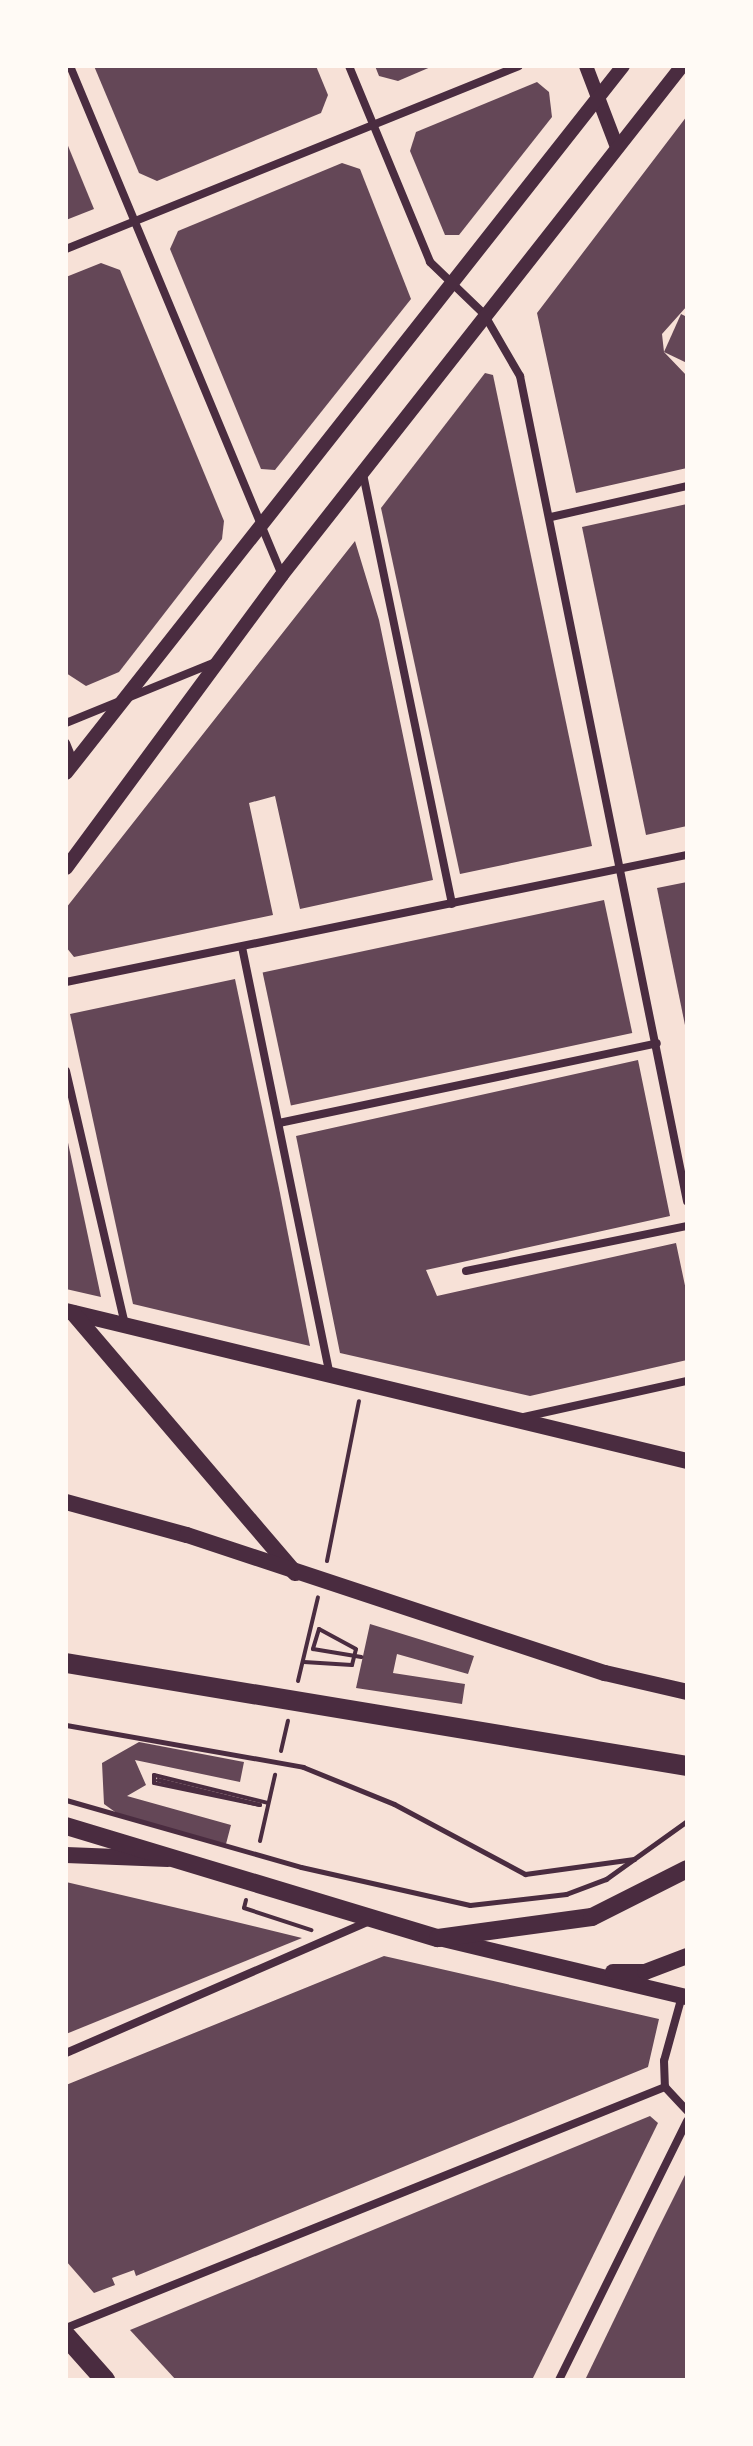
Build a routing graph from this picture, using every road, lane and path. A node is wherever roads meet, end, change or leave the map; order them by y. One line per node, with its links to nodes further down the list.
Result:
1 (70, 66): 10 (street)
2 (349, 66): 8 (street)
3 (518, 66): 8 (street)
4 (586, 66): 7 (street)
5 (623, 66): 7 (street)
6 (682, 66): 9 (street)
7 (599, 98): 9 (street); 12 (street)
8 (373, 123): 10 (street); 12 (street)
9 (617, 147): 13 (street)
10 (133, 221): 11 (street); 17 (street)
11 (66, 249)
12 (454, 288): 13 (street); 17 (street)
13 (484, 314): 14 (street); 16 (street)
14 (363, 473): 18 (street); 27 (street)
15 (687, 486): 16 (street)
16 (551, 517): 26 (street)
17 (262, 530): 18 (street); 20 (street)
18 (282, 575): 19 (street)
19 (218, 661): 20 (street); 25 (street)
20 (129, 699): 21 (street); 23 (street)
21 (66, 723)
22 (66, 743): 23 (street)
23 (70, 768)
24 (687, 855): 26 (street)
25 (66, 868)
26 (623, 868): 27 (street); 30 (street)
27 (452, 904): 28 (street)
28 (242, 947): 29 (street); 32 (street)
29 (66, 982)
30 (657, 1043): 32 (street); 33 (street)
31 (66, 1071): 37 (street)
32 (279, 1123): 38 (street)
33 (687, 1201)
34 (687, 1226): 35 (street)
35 (466, 1271)
36 (69, 1312): 37 (main road); 45 (main road)
37 (126, 1326): 38 (main road)
38 (330, 1375): 40 (main road)
39 (687, 1381): 41 (street)
40 (363, 1383): 41 (main road); 44 (path)
41 (513, 1419): 42 (main road)
42 (687, 1461)
43 (66, 1502): 45 (main road)
44 (325, 1569)
45 (296, 1574): 51 (main road)
46 (321, 1585): 48 (path)
47 (361, 1657): 48 (path)
48 (303, 1662): 50 (path)
49 (66, 1663): 54 (highway)
50 (296, 1690)
51 (687, 1692)
52 (293, 1704): 57 (path)
53 (66, 1725): 62 (lane)
54 (687, 1766)
55 (158, 1780): 57 (path)
56 (66, 1800): 62 (lane)
57 (269, 1804): 60 (path)
58 (687, 1821): 62 (lane)
59 (66, 1826): 63 (main road)
60 (258, 1848)
61 (66, 1855): 63 (main road)
62 (639, 1858)
63 (171, 1859): 66 (main road)
64 (687, 1869): 67 (main road)
65 (247, 1893): 68 (path)
66 (374, 1919): 67 (main road); 68 (street)
67 (438, 1938): 70 (main road)
68 (335, 1939): 72 (street)
69 (687, 1956): 70 (main road)
70 (583, 1972): 71 (main road)
71 (684, 1996): 73 (street)
72 (66, 2053)
73 (665, 2087): 74 (street); 76 (street)
74 (687, 2111)
75 (687, 2121): 79 (street)
76 (66, 2328)
77 (66, 2336): 78 (highway)
78 (105, 2380)
79 (559, 2380)

